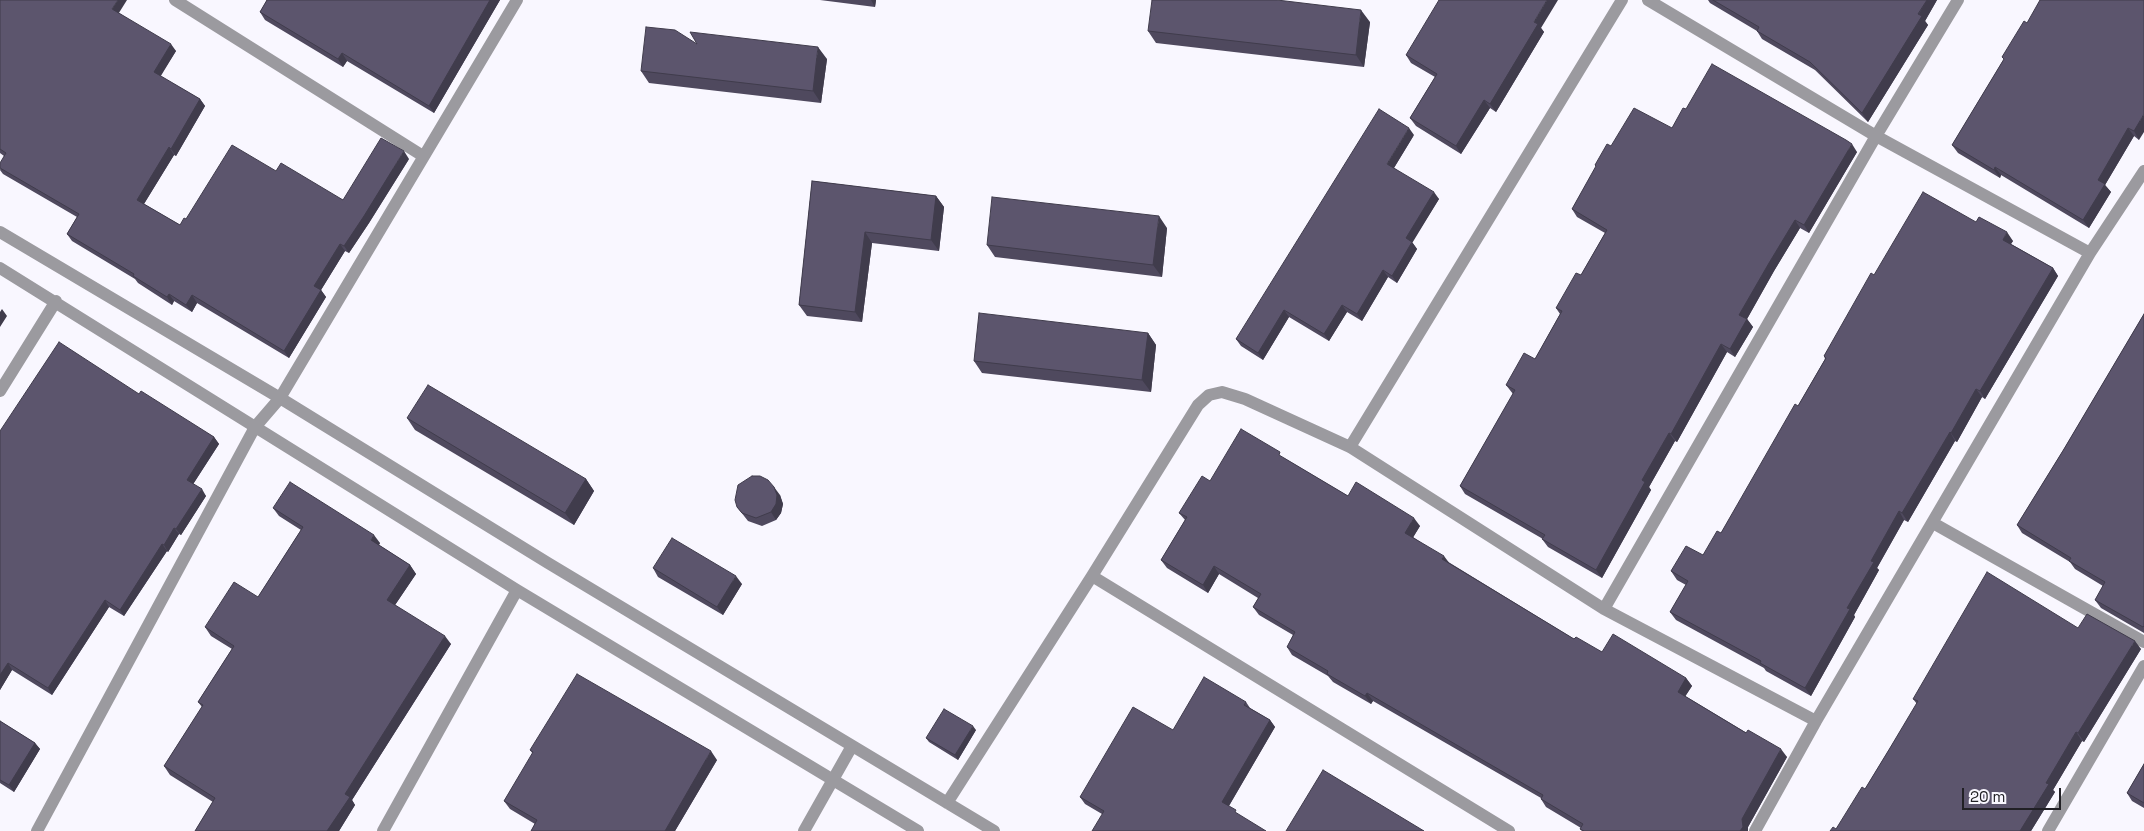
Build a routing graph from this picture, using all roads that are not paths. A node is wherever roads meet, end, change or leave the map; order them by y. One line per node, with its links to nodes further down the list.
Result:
1 (175, 0): 7 (street)
2 (517, 0): 7 (street)
3 (1622, 0): 16 (street)
4 (1648, 0): 6 (street)
5 (1958, 0): 6 (street)
6 (1876, 136): 10 (street); 20 (street)
7 (423, 156): 14 (street)
8 (2144, 171): 10 (street)
9 (0, 232): 14 (street)
10 (2090, 253): 17 (street)
11 (0, 268): 12 (street)
12 (56, 301): 13 (street); 15 (street)
13 (0, 391)
14 (280, 398): 15 (street); 24 (street)
15 (255, 427): 19 (street); 27 (street)
16 (1350, 447): 18 (street); 20 (street)
17 (1933, 523): 21 (street); 23 (street)
18 (1092, 576): 26 (street); 32 (street)
19 (518, 590): 25 (street); 28 (street)
20 (1604, 610): 23 (street)
21 (2144, 642)
22 (2144, 666): 34 (street)
23 (1816, 721): 33 (street)
24 (852, 746): 25 (street); 26 (street)
25 (834, 779): 29 (street); 30 (street)
26 (947, 803): 31 (street)
27 (37, 831)
28 (383, 831)
29 (804, 831)
30 (918, 831)
31 (994, 831)
32 (1509, 831)
33 (1755, 831)
34 (2048, 831)

